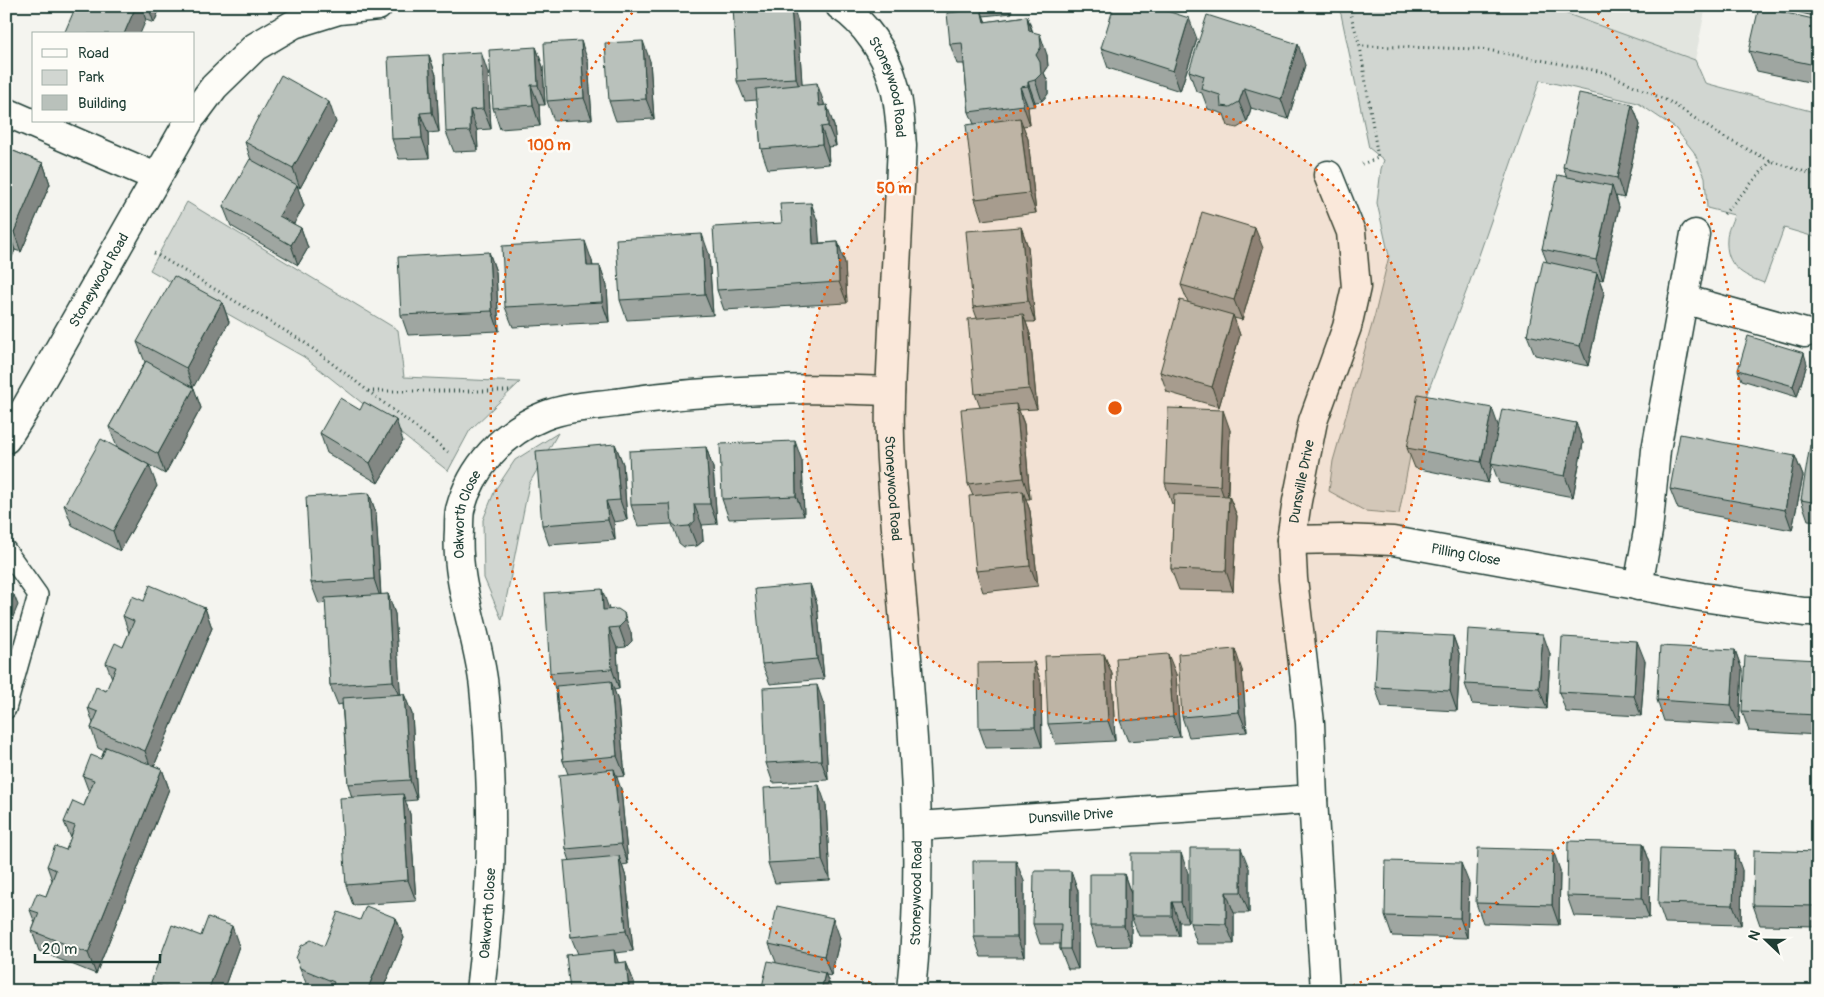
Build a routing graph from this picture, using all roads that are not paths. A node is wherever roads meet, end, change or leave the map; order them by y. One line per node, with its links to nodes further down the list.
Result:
1 (378, 6): 4 (street)
2 (840, 6): 11 (street, Stoneywood Road)
3 (6, 112): 7 (street)
4 (195, 113)
5 (188, 122): 7 (street, Stoneywood Road)
6 (1328, 175): 13 (street, Dunsville Drive)
7 (156, 177): 12 (street, Stoneywood Road)
8 (1695, 234): 9 (street)
9 (1683, 299): 10 (street); 15 (street)
10 (1805, 333)
11 (890, 391): 19 (street, Stoneywood Road); 20 (street, Oakworth Close)
12 (6, 439)
13 (1292, 540): 15 (street, Pilling Close); 18 (street, Dunsville Drive)
14 (6, 550): 17 (lane)
15 (1638, 586): 16 (street, Pilling Close)
16 (1818, 612)
17 (6, 709)
18 (1313, 799): 19 (street, Dunsville Drive); 22 (street, Dunsville Drive)
19 (917, 826): 21 (street, Stoneywood Road)
20 (480, 991)
21 (911, 991)
22 (1325, 991)

